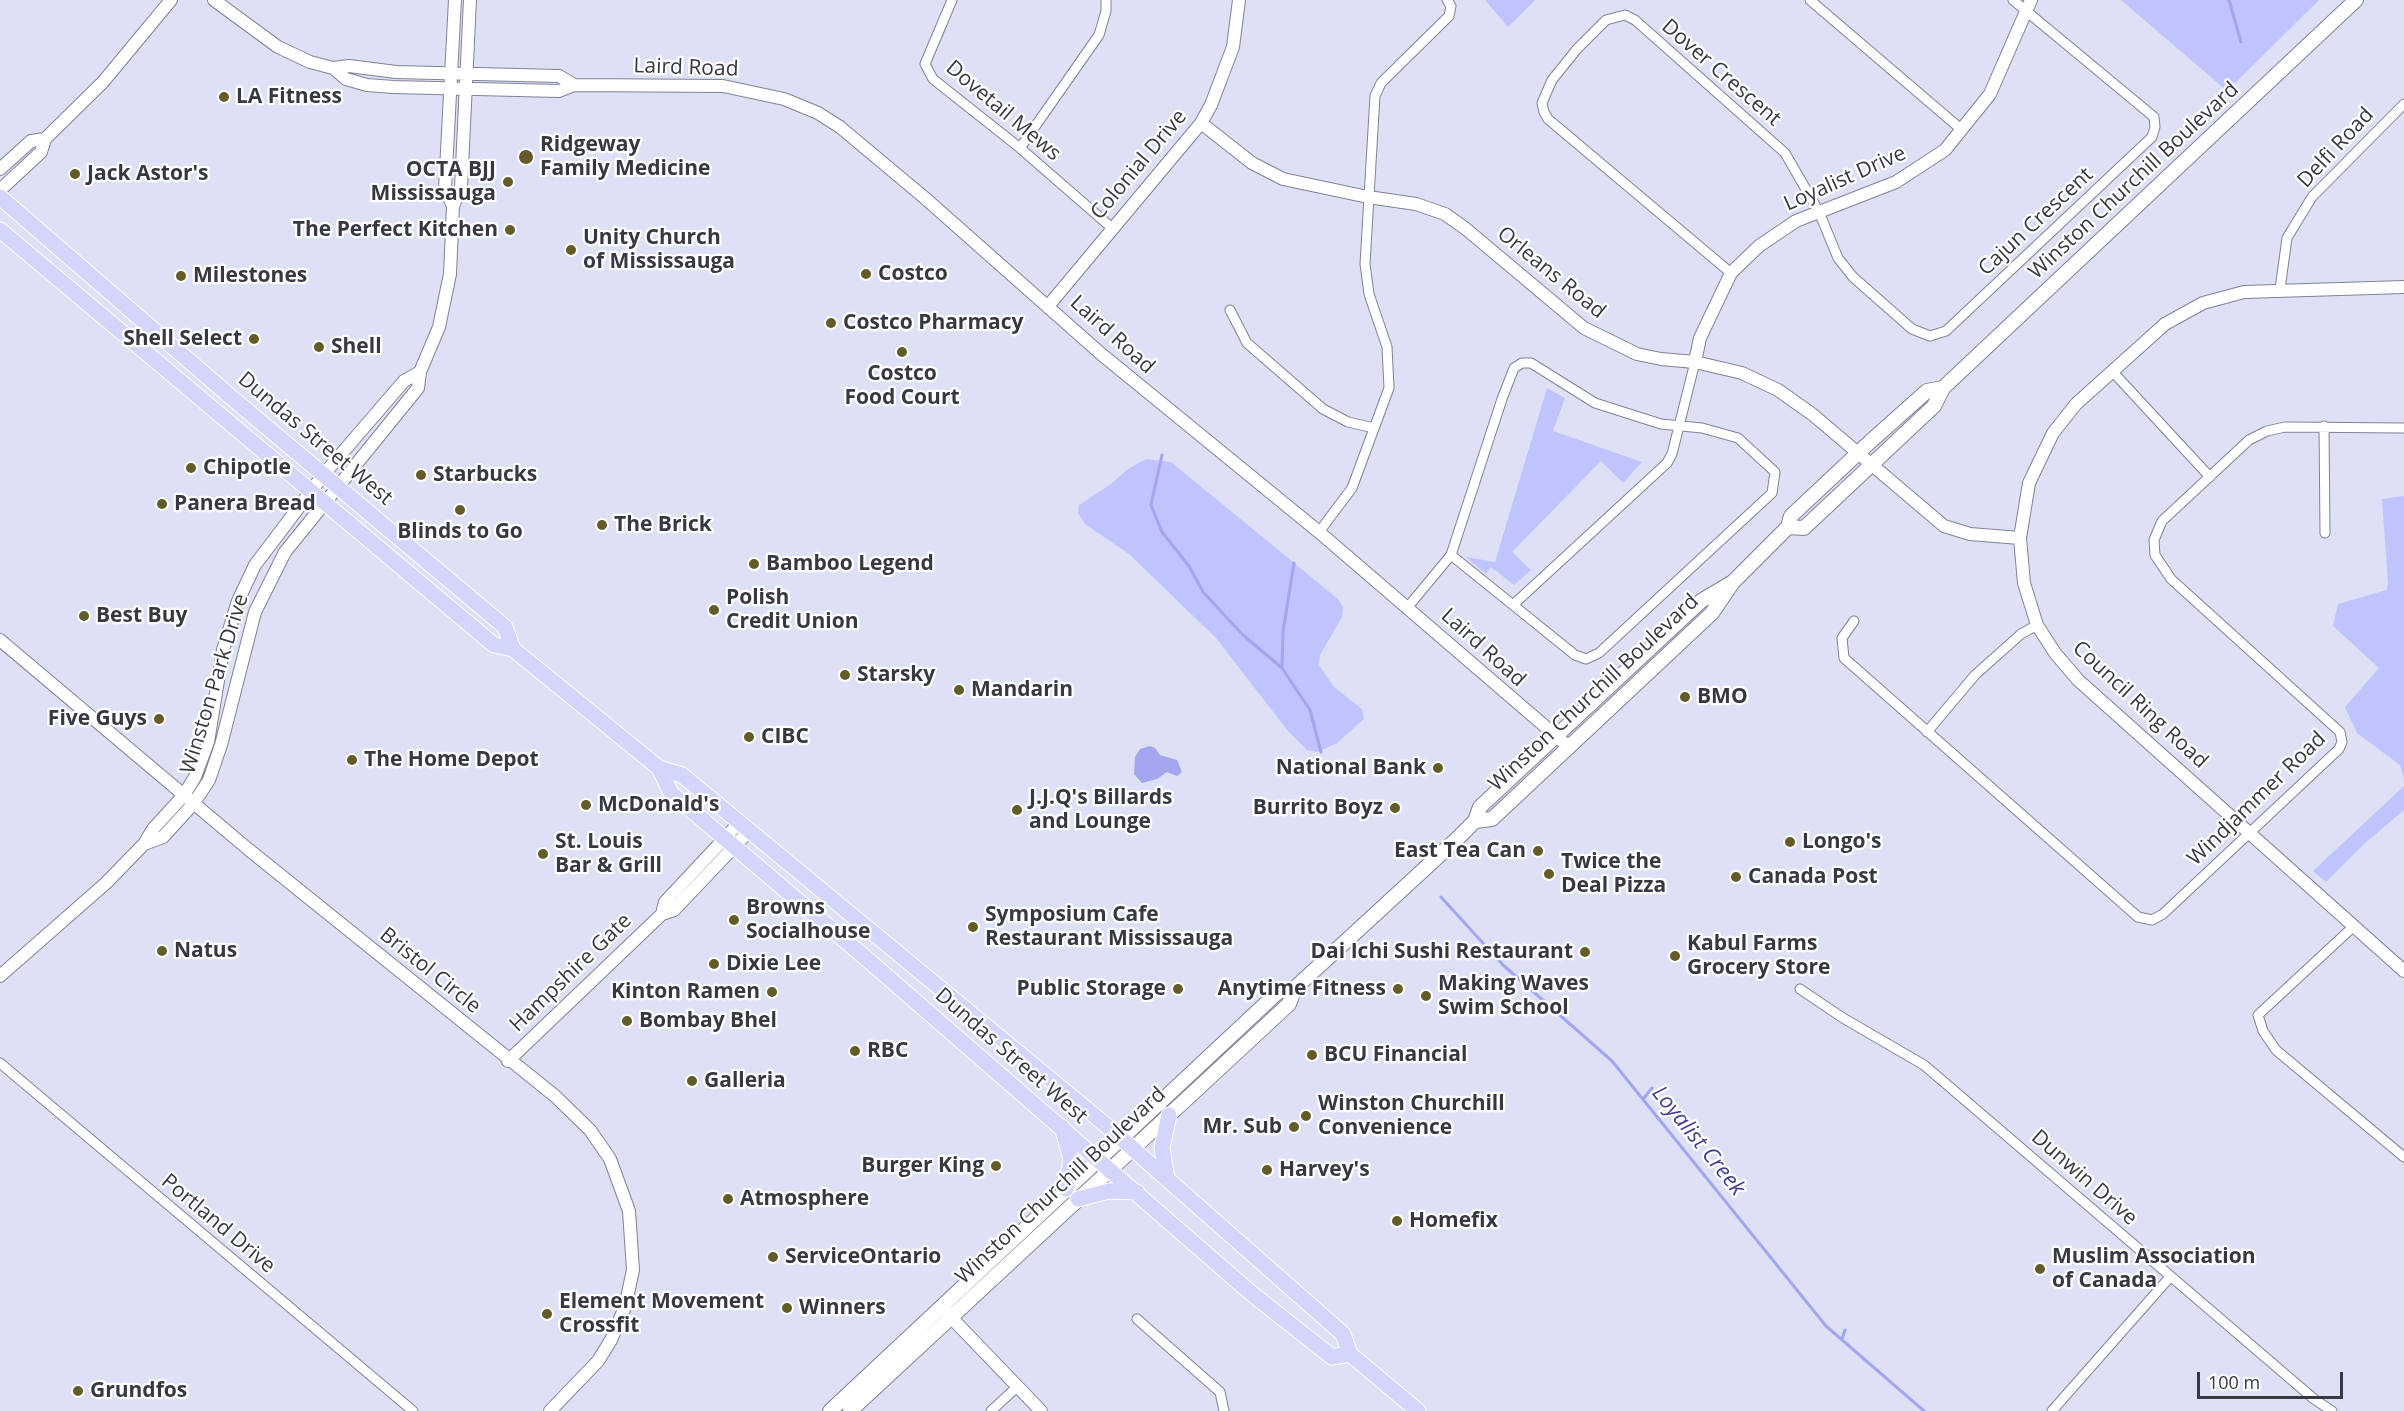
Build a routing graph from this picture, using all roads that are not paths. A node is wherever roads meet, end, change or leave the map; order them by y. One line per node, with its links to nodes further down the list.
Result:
1 (171, 0): 22 (street)
2 (214, 0): 13 (street, Laird Road)
3 (455, 0): 14 (street)
4 (470, 0): 15 (street)
5 (952, 0): 23 (street, Dovetail Mews)
6 (1106, 0): 23 (street)
7 (1239, 0): 20 (street, Colonial Drive)
8 (1447, 0): 27 (street)
9 (1810, 0): 21 (street)
10 (2013, 0): 12 (street)
11 (2357, 1): 40 (main road, Winston Churchill Boulevard)
12 (2029, 6): 21 (street, Loyalist Drive); 29 (street, Cajun Crescent)
13 (333, 68): 14 (street, Laird Road); 17 (street, Laird Road)
14 (451, 74): 15 (street, Laird Road); 17 (street)
15 (466, 74): 16 (street, Laird Road); 18 (street)
16 (574, 85): 18 (street, Laird Road); 35 (street, Laird Road)
17 (450, 89): 18 (street, Laird Road); 28 (street)
18 (465, 89): 28 (street)
19 (2404, 104): 34 (street, Delfi Road)
20 (1201, 123): 27 (street, Orleans Road); 30 (street, Colonial Drive)
21 (1962, 130): 29 (street, Loyalist Drive)
22 (45, 139): 24 (street); 25 (street)
23 (1020, 148): 30 (street, Dovetail Mews)
24 (0, 169)
25 (0, 190)
26 (0, 197): 48 (main road, Dundas Street West)
27 (1368, 197): 37 (street, Orleans Road); 43 (street)
28 (453, 206): 39 (street, Winston Park Drive)
29 (1819, 212): 32 (street, Loyalist Drive); 32 (street, Dover Crescent)
30 (1112, 228): 35 (street, Colonial Drive)
31 (0, 230): 48 (main road, Dundas Street West)
32 (1731, 273): 37 (street, Loyalist Drive)
33 (2404, 287): 34 (street, Council Ring Road)
34 (2280, 289): 38 (street, Council Ring Road)
35 (1049, 305): 51 (street, Laird Road)
36 (1230, 310): 43 (street)
37 (1695, 362): 41 (street); 45 (street, Orleans Road)
38 (2112, 371): 47 (street); 53 (street, Council Ring Road)
39 (420, 372): 48 (street, Winston Park Drive); 49 (street, Winston Park Drive)
40 (1943, 388): 45 (main road, Winston Churchill Boulevard); 46 (main road, Winston Churchill Boulevard)
41 (1678, 425): 54 (street); 56 (street); 56 (street)
42 (2324, 426): 44 (street, Windjammer Road); 47 (street, Windjammer Road); 52 (street)
43 (1374, 428): 51 (street)
44 (2404, 428)
45 (1858, 453): 46 (street, Orleans Road); 50 (main road, Winston Churchill Boulevard)
46 (1871, 465): 50 (main road, Winston Churchill Boulevard); 53 (street, Orleans Road)
47 (2210, 477): 69 (street, Windjammer Road)
48 (318, 482): 49 (main road, Dundas Street West); 49 (main road, Dundas Street West); 66 (street, Winston Park Drive)
49 (331, 493): 61 (main road, Dundas Street West); 61 (main road, Dundas Street West); 66 (street, Winston Park Drive)
50 (1788, 527): 55 (main road, Winston Churchill Boulevard)
51 (1319, 532): 57 (street, Laird Road)
52 (2325, 533)
53 (2020, 538): 59 (street, Council Ring Road)
54 (1451, 555): 56 (street); 57 (street)
55 (1733, 582): 63 (main road, Winston Churchill Boulevard); 64 (main road, Winston Churchill Boulevard)
56 (1514, 604)
57 (1407, 608): 63 (street, Laird Road)
58 (1854, 621): 62 (street, Windjammer Road)
59 (2037, 625): 62 (street); 69 (street, Council Ring Road)
60 (0, 640): 66 (street, Bristol Circle)
61 (513, 649): 65 (main road, Dundas Street West)
62 (1928, 732): 69 (street, Windjammer Road)
63 (1556, 737): 64 (street, Laird Road); 67 (main road, Winston Churchill Boulevard)
64 (1569, 747): 67 (main road, Winston Churchill Boulevard)
65 (659, 768): 68 (main road, Dundas Street West); 70 (main road, Dundas Street West)
66 (189, 799): 73 (street, Winston Park Drive); 76 (street, Bristol Circle)
67 (1475, 821): 74 (main road, Winston Churchill Boulevard)
68 (744, 827): 70 (street, Hampshire Gate); 80 (main road, Dundas Street West)
69 (2250, 833): 71 (street, Council Ring Road)
70 (729, 843): 76 (street, Hampshire Gate); 79 (main road, Dundas Street West)
71 (2354, 926): 72 (street, Council Ring Road); 82 (street)
72 (2404, 971)
73 (0, 976)
74 (1295, 988): 78 (main road, Winston Churchill Boulevard); 80 (main road, Winston Churchill Boulevard)
75 (1800, 989): 89 (street, Dunwin Drive)
76 (508, 1061): 96 (street, Bristol Circle)
77 (0, 1064): 95 (street, Portland Drive)
78 (1169, 1115): 81 (main road, Winston Churchill Boulevard); 85 (main road)
79 (1062, 1127): 83 (main road, Dundas Street West); 86 (main road)
80 (1120, 1138): 81 (main road, Dundas Street West); 83 (main road, Winston Churchill Boulevard)
81 (1133, 1149): 84 (main road, Winston Churchill Boulevard); 85 (main road, Dundas Street West)
82 (2404, 1158)
83 (1098, 1159): 84 (main road, Dundas Street West); 86 (main road, Winston Churchill Boulevard)
84 (1110, 1170): 87 (main road, Dundas Street West); 88 (main road, Winston Churchill Boulevard)
85 (1167, 1179): 93 (main road, Dundas Street West)
86 (1066, 1189): 90 (main road, Winston Churchill Boulevard)
87 (1137, 1192): 88 (main road); 93 (main road, Dundas Street West)
88 (1078, 1199): 91 (main road, Winston Churchill Boulevard)
89 (2170, 1277): 103 (street); 104 (street, Dunwin Drive)
90 (940, 1306): 91 (street); 97 (main road, Winston Churchill Boulevard)
91 (951, 1317): 94 (street); 98 (main road, Winston Churchill Boulevard)
92 (1137, 1319): 101 (street)
93 (1350, 1354): 102 (main road, Dundas Street West)
94 (1018, 1386): 99 (street); 100 (street)
95 (413, 1411)
96 (550, 1411)
97 (830, 1411)
98 (850, 1411)
99 (992, 1411)
100 (1041, 1411)
101 (1224, 1411)
102 (1418, 1411)
103 (2052, 1411)
104 (2332, 1411)

